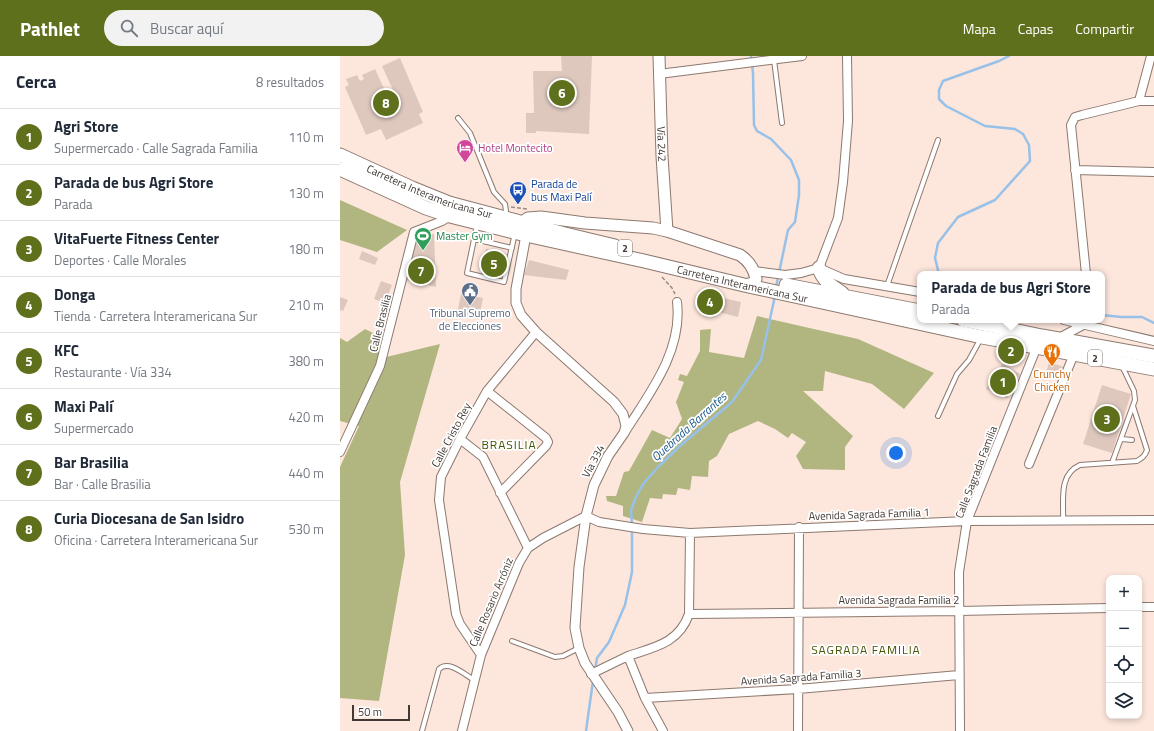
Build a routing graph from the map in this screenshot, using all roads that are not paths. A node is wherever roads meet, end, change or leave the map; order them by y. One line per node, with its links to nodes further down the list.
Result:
1 (659, 56): 6 (main road, Vía 242)
2 (802, 56): 5 (street)
3 (847, 56): 23 (street)
4 (1151, 56): 7 (street)
5 (774, 60): 6 (street); 10 (lane)
6 (659, 74): 20 (main road, Vía 242)
7 (1139, 101): 8 (street); 14 (street)
8 (1154, 101)
9 (458, 118): 19 (lane)
10 (782, 123)
11 (938, 140): 26 (lane)
12 (340, 155): 19 (highway, Carretera Interamericana Sur / 2)
13 (340, 169): 16 (highway, Carretera Interamericana Sur / 2)
14 (1075, 170): 15 (street); 24 (street)
15 (1154, 172)
16 (426, 208): 17 (highway, Carretera Interamericana Sur / 2); 19 (highway)
17 (450, 216): 18 (highway, Carretera Interamericana Sur / 2); 52 (street, Calle Brasilia)
18 (477, 223): 19 (highway, Carretera Interamericana Sur / 2); 21 (lane)
19 (515, 226): 20 (main road); 22 (lane); 25 (highway, Carretera Interamericana Sur / 2); 25 (highway, Carretera Interamericana Sur / 2); 36 (street)
20 (666, 231): 25 (main road)
21 (474, 239): 22 (lane); 22 (lane)
22 (512, 248)
23 (819, 268): 25 (street); 26 (street); 28 (highway)
24 (1086, 271)
25 (751, 278): 28 (highway, Carretera Interamericana Sur / 2); 31 (highway, Carretera Interamericana Sur / 2)
26 (887, 286): 27 (street)
27 (917, 291)
28 (847, 296): 30 (highway, Carretera Interamericana Sur / 2)
29 (677, 302): 48 (street)
30 (917, 310)
31 (917, 320)
32 (930, 323): 37 (highway, Carretera Interamericana Sur / 2)
33 (973, 323): 40 (highway, Carretera Interamericana Sur / 2)
34 (1085, 323): 38 (street)
35 (1091, 323): 39 (street)
36 (536, 332): 45 (street, Calle Cristo Rey); 48 (street)
37 (982, 336): 40 (highway, Carretera Interamericana Sur / 2); 47 (lane)
38 (1058, 339): 40 (highway, Carretera Interamericana Sur / 2); 42 (highway, Carretera Interamericana Sur / 2)
39 (1154, 341)
40 (1039, 342): 41 (highway, Carretera Interamericana Sur / 2); 59 (street, Calle Sagrada Familia)
41 (1074, 354): 43 (highway, Carretera Interamericana Sur / 2); 54 (street)
42 (1154, 356)
43 (1120, 362): 44 (highway, Carretera Interamericana Sur / 2); 46 (lane)
44 (1154, 369)
45 (487, 391): 49 (street, Calle Cristo Rey); 55 (street)
46 (1133, 406): 50 (lane); 53 (lane)
47 (938, 416)
48 (624, 433): 56 (street, Vía 334)
49 (460, 439): 55 (street); 71 (street, Calle Cristo Rey)
50 (1122, 440): 51 (lane); 53 (lane)
51 (1132, 440)
52 (340, 452)
53 (1112, 463): 57 (lane)
54 (1029, 464)
55 (500, 493): 62 (street)
56 (586, 516): 61 (street, Avenida Sagrada Familia 1); 62 (street, Calle Rosario Arróniz); 70 (street, Vía 334)
57 (1063, 520): 58 (street, Avenida Sagrada Familia 1); 59 (street, Avenida Sagrada Familia 1)
58 (1154, 520)
59 (967, 521): 60 (street, Avenida Sagrada Familia 1); 66 (street, Calle Sagrada Familia)
60 (799, 527): 61 (street, Avenida Sagrada Familia 1); 67 (street)
61 (690, 532): 68 (street)
62 (528, 548): 71 (street, Calle Rosario Arróniz)
63 (1142, 607): 64 (street)
64 (1154, 607)
65 (1106, 608): 66 (street, Avenida Sagrada Familia 2)
66 (959, 611): 67 (street, Avenida Sagrada Familia 2); 74 (street, Calle Sagrada Familia)
67 (798, 612): 68 (street, Avenida Sagrada Familia 2); 76 (street)
68 (689, 614): 72 (street)
69 (512, 641): 70 (lane)
70 (579, 648): 73 (street, Vía 334)
71 (481, 655): 75 (street, Calle Rosario Arróniz)
72 (628, 656): 73 (street); 77 (street)
73 (591, 674): 80 (street, Vía 334)
74 (959, 676): 76 (street, Avenida Sagrada Familia 3); 83 (street, Calle Sagrada Familia)
75 (474, 680): 78 (lane); 79 (street, Calle Rosario Arróniz)
76 (798, 689): 77 (street, Avenida Sagrada Familia 3); 82 (street)
77 (645, 698): 81 (street)
78 (422, 731)
79 (462, 731)
80 (628, 731)
81 (663, 731)
82 (798, 731)
83 (960, 731)

